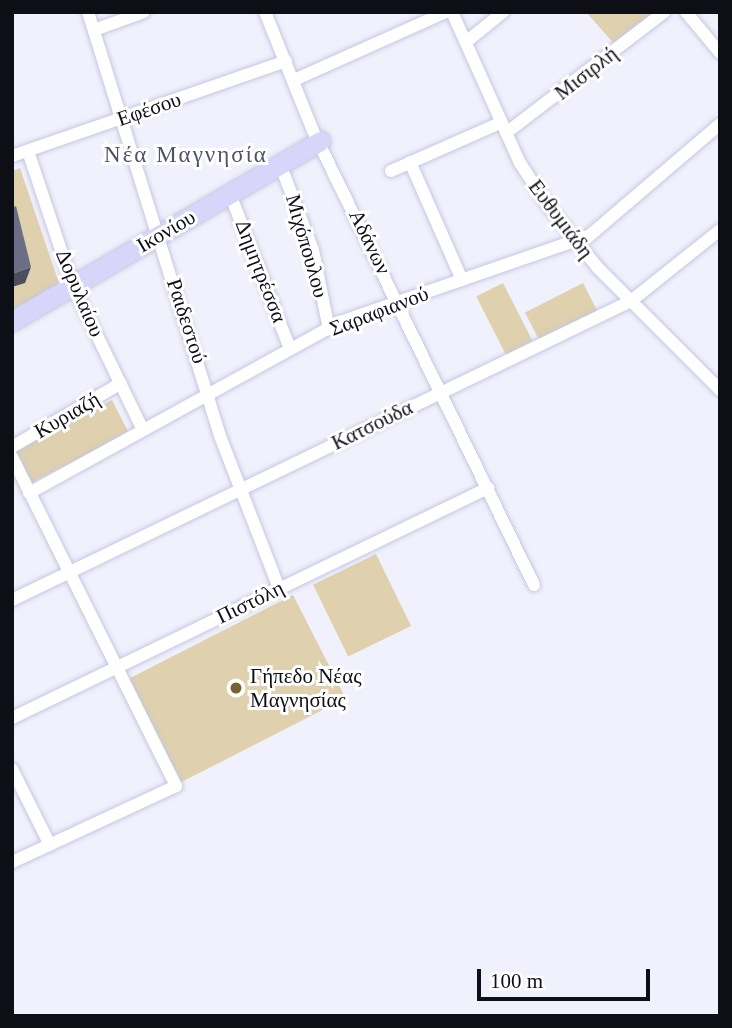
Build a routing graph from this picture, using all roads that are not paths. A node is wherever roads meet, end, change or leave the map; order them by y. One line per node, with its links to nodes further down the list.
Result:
1 (88, 12): 9 (street, Ραιδεστού)
2 (144, 12): 9 (street)
3 (265, 12): 12 (street, Αδάνων)
4 (446, 12): 13 (street)
5 (452, 12): 10 (street, Ευθυμιάδη)
6 (503, 12): 10 (street)
7 (664, 12): 16 (street, Μισιρλή)
8 (686, 12): 11 (street)
9 (94, 30): 14 (street, Ραιδεστού)
10 (466, 41): 16 (street, Ευθυμιάδη)
11 (720, 54)
12 (286, 61): 13 (street, Αδάνων); 14 (street, Εφέσου)
13 (293, 80): 17 (street, Αδάνων)
14 (124, 118): 18 (street, Εφέσου); 25 (street, Ραιδεστού)
15 (720, 124): 26 (street, Σαραφιανού)
16 (504, 127): 20 (street, Μισιρλή); 26 (street, Ευθυμιάδη)
17 (320, 141): 21 (street, Ικονίου); 29 (street, Αδάνων)
18 (28, 151): 19 (street, Εφέσου); 28 (street, Δορυλαίου)
19 (12, 156)
20 (410, 162): 22 (street, Μισιρλή); 27 (street)
21 (280, 164): 23 (street, Ικονίου); 32 (street, Μιχόπουλου)
22 (391, 171)
23 (230, 194): 25 (street, Ικονίου); 33 (street, Δημητρέσσα)
24 (720, 230): 30 (street, Κατσούδα)
25 (159, 236): 28 (street, Ικονίου); 37 (street, Ραιδεστού)
26 (574, 242): 27 (street, Σαραφιανού); 30 (street, Ευθυμιάδη)
27 (462, 280): 29 (street, Σαραφιανού)
28 (73, 286): 31 (street, Ικονίου); 34 (street, Δορυλαίου)
29 (400, 301): 32 (street, Σαραφιανού); 35 (street, Αδάνων)
30 (631, 301): 35 (street, Κατσούδα); 36 (street, Ευθυμιάδη)
31 (12, 321)
32 (329, 329): 33 (street, Σαραφιανού)
33 (290, 349): 37 (street, Σαραφιανού)
34 (121, 383): 38 (street, Δορυλαίου); 39 (street, Κυριαζή)
35 (443, 390): 41 (street, Αδάνων); 42 (street, Κατσούδα)
36 (720, 390)
37 (209, 395): 38 (street, Σαραφιανού); 42 (street, Ραιδεστού)
38 (143, 430): 43 (street, Σαραφιανού)
39 (12, 447)
40 (12, 457): 43 (street)
41 (488, 488): 45 (street, Αδάνων); 46 (street, Πιστόλη)
42 (238, 490): 44 (street, Κατσούδα); 46 (street, Ραιδεστού)
43 (29, 493): 44 (street)
44 (67, 573): 47 (street, Κατσούδα); 48 (street)
45 (534, 585)
46 (279, 588): 48 (street, Πιστόλη)
47 (12, 600)
48 (114, 667): 49 (street, Πιστόλη); 51 (street)
49 (12, 718)
50 (12, 769): 51 (street)
51 (50, 845): 52 (street)
52 (12, 862)

